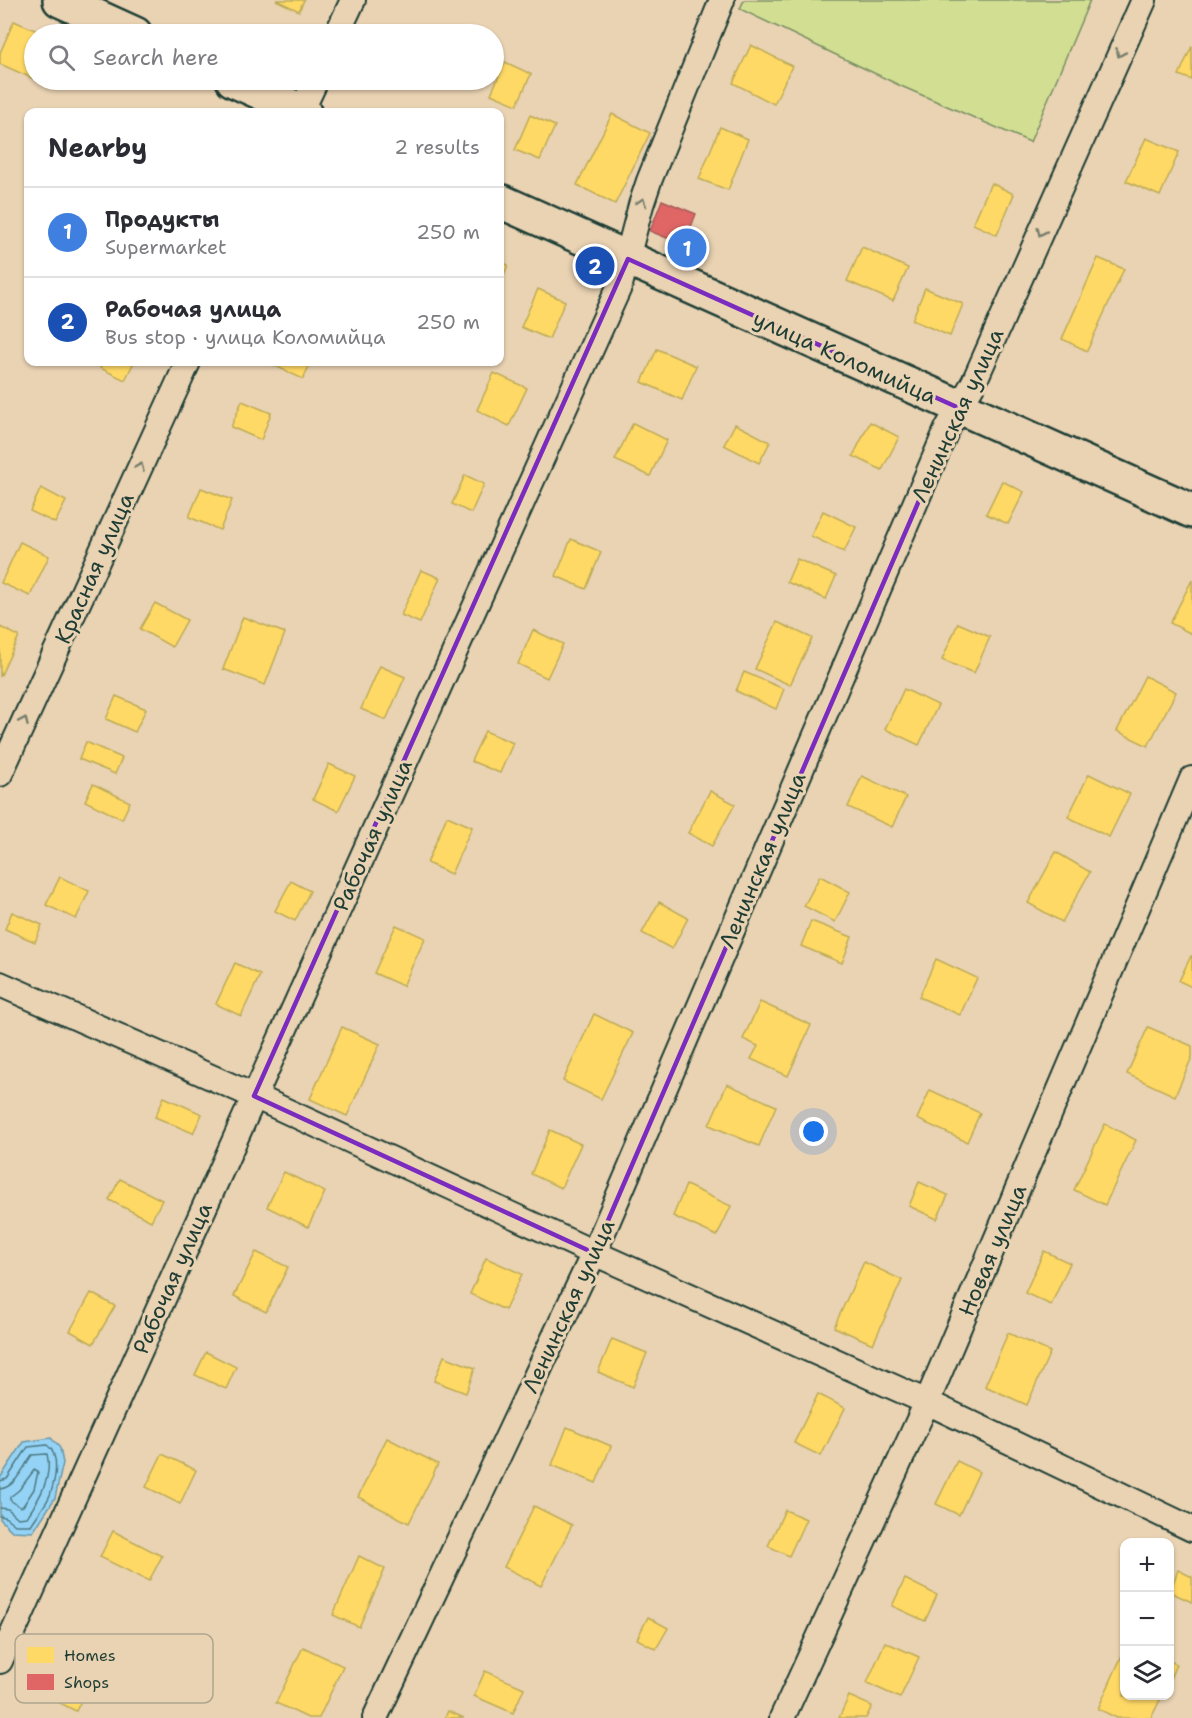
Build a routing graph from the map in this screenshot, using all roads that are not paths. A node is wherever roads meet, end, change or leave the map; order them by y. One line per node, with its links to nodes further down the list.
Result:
1 (60, 0): 5 (main road)
2 (353, 0): 6 (street)
3 (722, 0): 12 (street, Рабочая улица, one-way to 3)
4 (1144, 0): 14 (street, Ленинская улица, one-way to 14)
5 (113, 24)
6 (342, 24)
7 (255, 90): 9 (main road)
8 (312, 90): 10 (street)
9 (293, 108)
10 (304, 108)
11 (504, 203): 12 (main road, улица Коломийца)
12 (628, 259): 14 (main road, улица Коломийца); 19 (street, Рабочая улица)
13 (186, 366): 16 (street, Красная улица, one-way to 13)
14 (959, 408): 15 (main road, улица Коломийца); 20 (street, Ленинская улица)
15 (1192, 511)
16 (0, 774)
17 (1192, 779): 21 (street, Новая улица)
18 (0, 984): 19 (street)
19 (254, 1096): 20 (street); 23 (street, Рабочая улица)
20 (594, 1253): 21 (street); 24 (street, Ленинская улица)
21 (927, 1402): 22 (street); 25 (street, Новая улица)
22 (1192, 1529)
23 (0, 1661)
24 (375, 1718)
25 (782, 1718)

